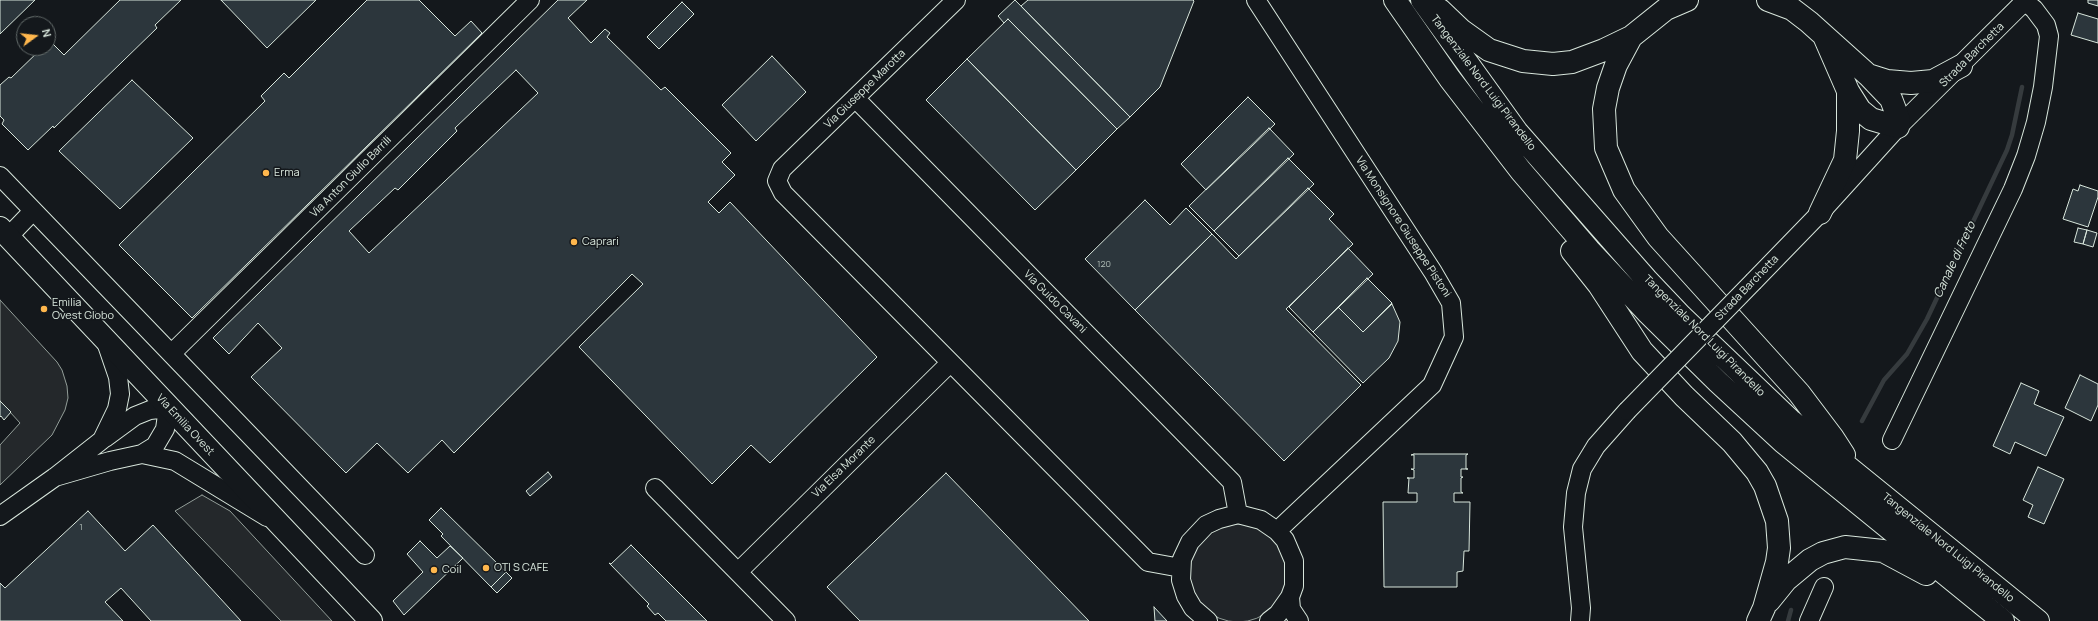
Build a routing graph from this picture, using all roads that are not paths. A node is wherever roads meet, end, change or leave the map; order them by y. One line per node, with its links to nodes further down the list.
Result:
1 (530, 0): 23 (street, Via Anton Giulio Barrili)
2 (956, 0): 15 (street, Via Giuseppe Marotta)
3 (1256, 0): 35 (street, Via Monsignore Giuseppe Pistoni)
4 (1395, 0): 17 (main road, Tangenziale Nord Luigi Pirandello)
5 (1422, 0): 29 (main road, Tangenziale Nord Luigi Pirandello)
6 (1431, 0): 11 (main road)
7 (1687, 0): 11 (main road)
8 (1768, 0): 10 (main road)
9 (2026, 1): 12 (street, Strada Barchetta); 27 (street, Strada Barchetta)
10 (1824, 36): 13 (main road); 14 (main road)
11 (1631, 37): 29 (main road)
12 (1961, 66): 13 (main road); 16 (street, Strada Barchetta)
13 (1868, 75): 16 (main road)
14 (1848, 91): 16 (main road); 20 (main road)
15 (854, 98): 24 (street, Via Giuseppe Marotta); 32 (street, Via Guido Cavani)
16 (1898, 127): 20 (street, Strada Barchetta)
17 (1521, 171): 41 (main road); 49 (main road, Tangenziale Nord Luigi Pirandello)
18 (0, 176): 19 (street)
19 (33, 211): 21 (street); 23 (street)
20 (1820, 213): 47 (street, Strada Barchetta, bridge)
21 (4, 233): 22 (main road, Via Emilia Ovest)
22 (106, 339): 25 (main road, Via Emilia Ovest); 26 (street)
23 (172, 353): 36 (street)
24 (950, 363): 37 (street); 38 (street, Via Elsa Morante)
25 (168, 408): 26 (street); 28 (street); 34 (main road, Via Emilia Ovest)
26 (102, 440): 30 (street)
27 (1892, 440)
28 (142, 454): 30 (street); 34 (street)
29 (1850, 469): 50 (main road, Tangenziale Nord Luigi Pirandello)
30 (55, 477): 33 (street)
31 (656, 488): 38 (street)
32 (1238, 514): 35 (street); 37 (street)
33 (0, 516)
34 (278, 524): 42 (main road, Via Emilia Ovest)
35 (1277, 531): 40 (street)
36 (365, 555)
37 (1181, 568): 44 (street)
38 (738, 572): 43 (street)
39 (1824, 587): 48 (street)
40 (1290, 597): 45 (street); 46 (street)
41 (1761, 615): 49 (main road)
42 (371, 621)
43 (786, 621)
44 (1208, 621)
45 (1269, 621)
46 (1299, 621)
47 (1580, 621)
48 (1809, 621)
49 (2002, 621)
50 (2038, 621)

